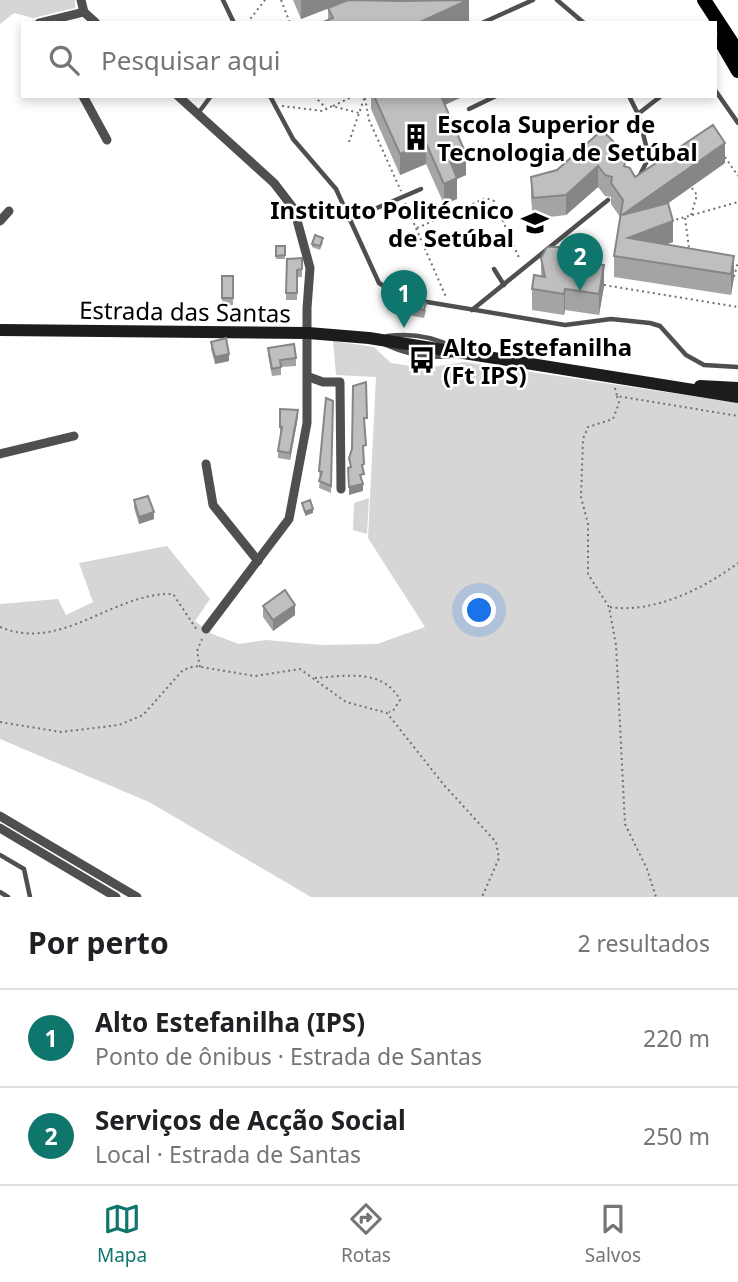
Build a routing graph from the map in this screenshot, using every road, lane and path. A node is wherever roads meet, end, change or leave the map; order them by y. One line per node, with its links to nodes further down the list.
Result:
1 (81, 0): 8 (street)
2 (223, 0): 12 (lane)
3 (265, 0): 13 (path)
4 (281, 0): 14 (path)
5 (533, 0): 15 (lane)
6 (557, 0): 16 (lane)
7 (695, 0): 9 (main road)
8 (84, 12): 10 (street); 11 (street)
9 (706, 12)
10 (47, 21)
11 (94, 21)
12 (233, 21)
13 (249, 21)
14 (289, 21)
15 (486, 21)
16 (582, 21)
17 (717, 24): 20 (main road)
18 (717, 26): 21 (main road)
19 (717, 35): 22 (main road)
20 (738, 46)
21 (738, 52)
22 (738, 69)
23 (717, 93): 42 (lane)
24 (84, 98): 43 (street)
25 (180, 98): 39 (street)
26 (209, 98): 39 (lane)
27 (271, 98): 35 (lane)
28 (316, 98): 37 (path)
29 (350, 98): 36 (path)
30 (365, 98): 40 (path)
31 (365, 98): 52 (path)
32 (492, 98): 38 (lane)
33 (630, 98): 41 (lane)
34 (658, 98): 41 (lane)
35 (274, 105): 37 (path); 58 (lane)
36 (332, 106): 37 (path); 40 (path)
37 (327, 109)
38 (469, 109)
39 (198, 112): 75 (street)
40 (359, 114): 45 (path)
41 (638, 114): 44 (lane)
42 (738, 123)
43 (107, 140)
44 (644, 140): 47 (path); 49 (lane)
45 (349, 142)
46 (722, 153): 48 (path)
47 (668, 163)
48 (738, 176)
49 (635, 179)
50 (691, 187): 56 (path)
51 (421, 188): 52 (lane)
52 (402, 196): 58 (lane); 61 (path)
53 (608, 200): 62 (lane)
54 (738, 202): 56 (path)
55 (9, 211): 59 (street)
56 (690, 216): 57 (path)
57 (685, 217): 60 (path); 63 (path)
58 (349, 220): 71 (lane)
59 (0, 221)
60 (662, 224)
61 (416, 228): 67 (path); 71 (path)
62 (568, 233): 65 (path); 67 (lane)
63 (690, 254)
64 (738, 261): 68 (path)
65 (563, 263)
66 (495, 269): 70 (lane)
67 (524, 269): 70 (lane)
68 (734, 277)
69 (594, 284): 72 (path)
70 (504, 285): 73 (lane)
71 (450, 306): 73 (lane)
72 (738, 307)
73 (471, 311): 76 (lane)
74 (0, 330): 75 (main road, Estrada das Santas)
75 (308, 333): 77 (street); 78 (main road, Estrada das Santas)
76 (738, 367)
77 (309, 377): 87 (street); 88 (street)
78 (613, 377): 79 (main road, Estrada das Santas); 81 (path)
79 (646, 382): 80 (main road); 82 (main road)
80 (738, 388)
81 (617, 397): 83 (path); 90 (path)
82 (738, 397)
83 (738, 416)
84 (74, 436): 85 (street)
85 (0, 454)
86 (206, 464): 88 (street)
87 (341, 489)
88 (258, 561): 92 (street)
89 (738, 563): 90 (path)
90 (610, 607): 106 (path)
91 (0, 627): 92 (path)
92 (206, 629): 93 (path)
93 (200, 667): 94 (path); 96 (path)
94 (313, 678): 95 (path); 95 (path)
95 (387, 713): 105 (path)
96 (0, 722)
97 (0, 816): 104 (street)
98 (0, 828): 103 (street)
99 (0, 855): 102 (lane)
100 (0, 892): 101 (lane)
101 (8, 897)
102 (30, 897)
103 (116, 897)
104 (137, 897)
105 (482, 897)
106 (656, 897)

